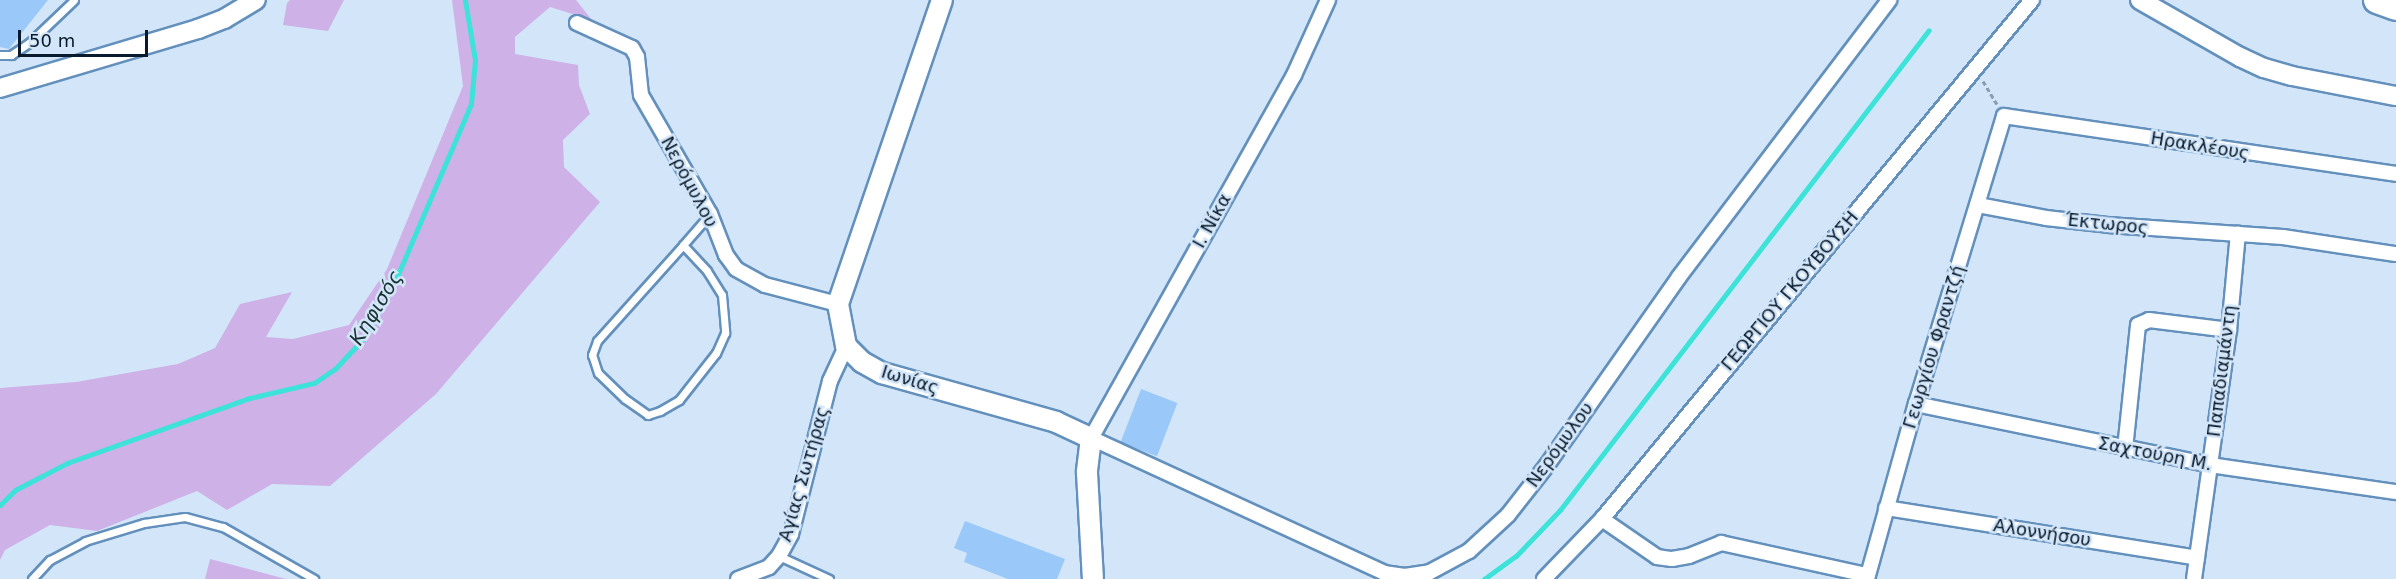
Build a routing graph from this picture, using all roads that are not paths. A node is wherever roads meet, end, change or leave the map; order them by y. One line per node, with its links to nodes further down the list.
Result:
1 (74, 0): 11 (lane)
2 (256, 0): 12 (street)
3 (942, 0): 21 (main road)
4 (1328, 0): 25 (street, Ι. Νίκα)
5 (1889, 0): 25 (street, Νερόμυλου)
6 (2032, 0): 30 (street, ΓΕΩΡΓΙΟΥ ΓΚΟΥΒΟΥΣΗ)
7 (2140, 0): 13 (street)
8 (2377, 0): 9 (highway)
9 (2396, 7)
10 (577, 23): 17 (street, Νερόμυλου)
11 (0, 55)
12 (0, 88)
13 (2396, 96)
14 (2004, 116): 15 (street, Ηρακλέους); 16 (street, Γεωργίου Φραντζή)
15 (2396, 174)
16 (1978, 205): 18 (street, Έκτωρος); 24 (street, Γεωργίου Φραντζή)
17 (710, 214): 19 (lane); 21 (street, Νερόμυλου)
18 (2238, 233): 20 (street, Έκτωρος); 22 (street, Παπαδιαμάντη)
19 (682, 245): 19 (lane)
20 (2396, 254)
21 (838, 304): 23 (main road)
22 (2229, 330): 26 (street); 27 (street, Παπαδιαμάντη)
23 (846, 346): 25 (main road, Ιωνίας); 31 (street, Αγίας Σωτήρας)
24 (1916, 404): 26 (street, Σαχτούρη Μ.); 29 (street, Γεωργίου Φραντζή)
25 (1090, 438): 38 (main road)
26 (2125, 448): 27 (street, Σαχτούρη Μ.)
27 (2210, 465): 28 (street, Σαχτούρη Μ.); 32 (street, Παπαδιαμάντη)
28 (2396, 492)
29 (1886, 508): 32 (street, Αλοννήσου); 33 (street, Γεωργίου Φραντζή)
30 (1602, 519): 33 (street); 39 (street, ΓΕΩΡΓΙΟΥ ΓΚΟΥΒΟΥΣΗ)
31 (779, 556): 36 (street, Αγίας Σωτήρας); 37 (lane)
32 (2197, 558): 40 (street, Παπαδιαμάντη)
33 (1867, 577)
34 (32, 579): 35 (lane)
35 (314, 579)
36 (738, 579)
37 (829, 579)
38 (1093, 579)
39 (1544, 579)
40 (2194, 579)

